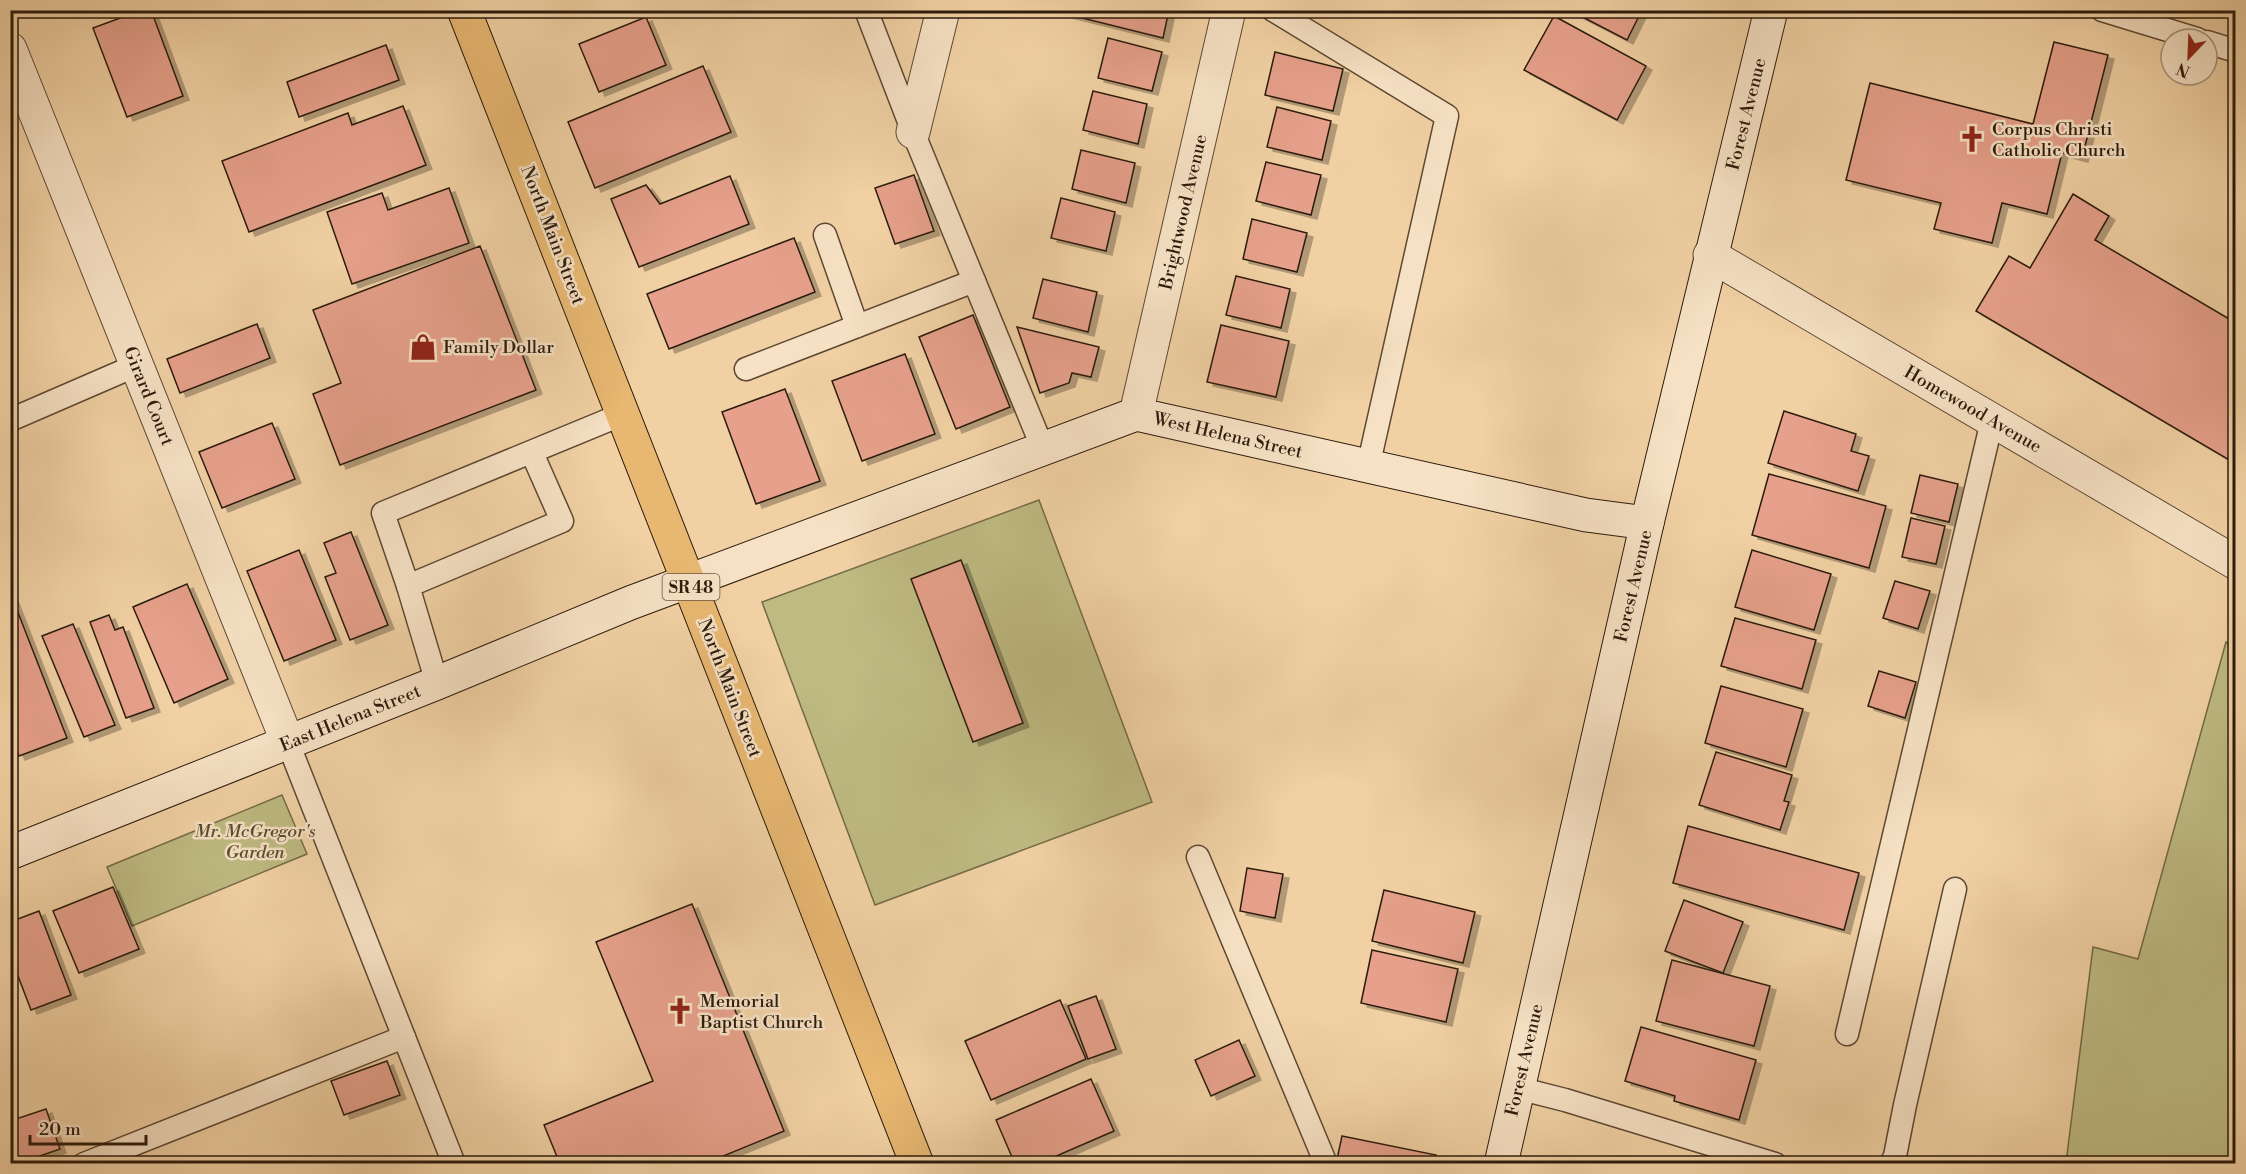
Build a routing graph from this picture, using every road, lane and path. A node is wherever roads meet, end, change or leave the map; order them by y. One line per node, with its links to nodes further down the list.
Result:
1 (465, 10): 19 (main road, North Main Street / SR 48)
2 (866, 10): 12 (lane)
3 (943, 10): 12 (street)
4 (1229, 10): 20 (street, Brightwood Avenue)
5 (1273, 10): 25 (lane)
6 (1771, 10): 14 (street, Forest Avenue)
7 (2102, 10): 8 (lane)
8 (2159, 27)
9 (2219, 46): 11 (lane)
10 (10, 49): 17 (street, Girard Court)
11 (2235, 51)
12 (913, 132): 15 (lane)
13 (825, 235): 16 (lane)
14 (1710, 255): 22 (street, Homewood Avenue); 26 (street, Forest Avenue)
15 (974, 280): 16 (lane); 23 (lane)
16 (857, 326): 18 (lane)
17 (138, 365): 21 (lane); 31 (street, Girard Court)
18 (746, 369)
19 (623, 414): 24 (lane); 28 (main road, North Main Street / SR 48)
20 (1136, 414): 23 (street, West Helena Street); 25 (street, West Helena Street)
21 (10, 420)
22 (1992, 421): 27 (street, Homewood Avenue); 35 (lane)
23 (1043, 449): 28 (street, West Helena Street)
24 (532, 453): 29 (lane); 29 (lane)
25 (1368, 466): 26 (street, West Helena Street)
26 (1647, 523): 37 (street, Forest Avenue)
27 (2235, 563)
28 (689, 582): 30 (street, East Helena Street); 38 (main road, North Main Street / SR 48)
29 (408, 586): 30 (lane)
30 (437, 683): 31 (street, East Helena Street)
31 (288, 742): 32 (street, East Helena Street); 36 (lane)
32 (10, 854)
33 (1198, 857): 41 (lane)
34 (1955, 889): 44 (lane)
35 (1847, 1034)
36 (404, 1037): 39 (lane); 40 (lane)
37 (1518, 1088): 42 (street, Forest Avenue); 43 (lane)
38 (912, 1162)
39 (84, 1164)
40 (454, 1164)
41 (1326, 1164)
42 (1501, 1164)
43 (1775, 1164)
44 (1891, 1164)

